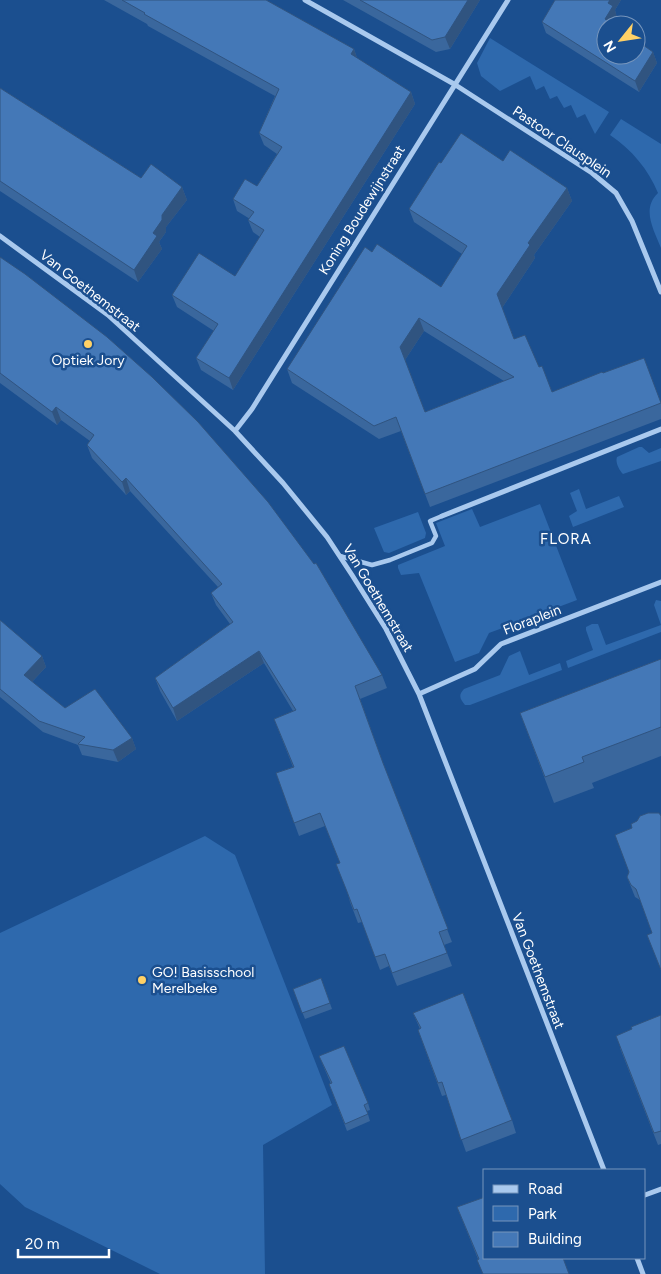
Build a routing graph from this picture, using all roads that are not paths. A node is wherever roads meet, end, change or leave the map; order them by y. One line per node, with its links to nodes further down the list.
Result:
1 (304, 0): 3 (street, Pastoor Clausplein)
2 (508, 0): 3 (street, Koning Boudewijnstraat)
3 (454, 84): 5 (street, Pastoor Clausplein); 7 (street, Koning Boudewijnstraat)
4 (0, 236): 7 (street, Van Goethemstraat)
5 (661, 292)
6 (661, 429): 8 (street)
7 (235, 431): 9 (street, Van Goethemstraat)
8 (442, 516): 9 (street)
9 (340, 556): 11 (street, Van Goethemstraat)
10 (661, 582): 11 (street, Floraplein)
11 (419, 694): 12 (street, Van Goethemstraat)
12 (604, 1169)
13 (661, 1189): 14 (street)
14 (646, 1195)
15 (637, 1259): 16 (street)
16 (643, 1274)

